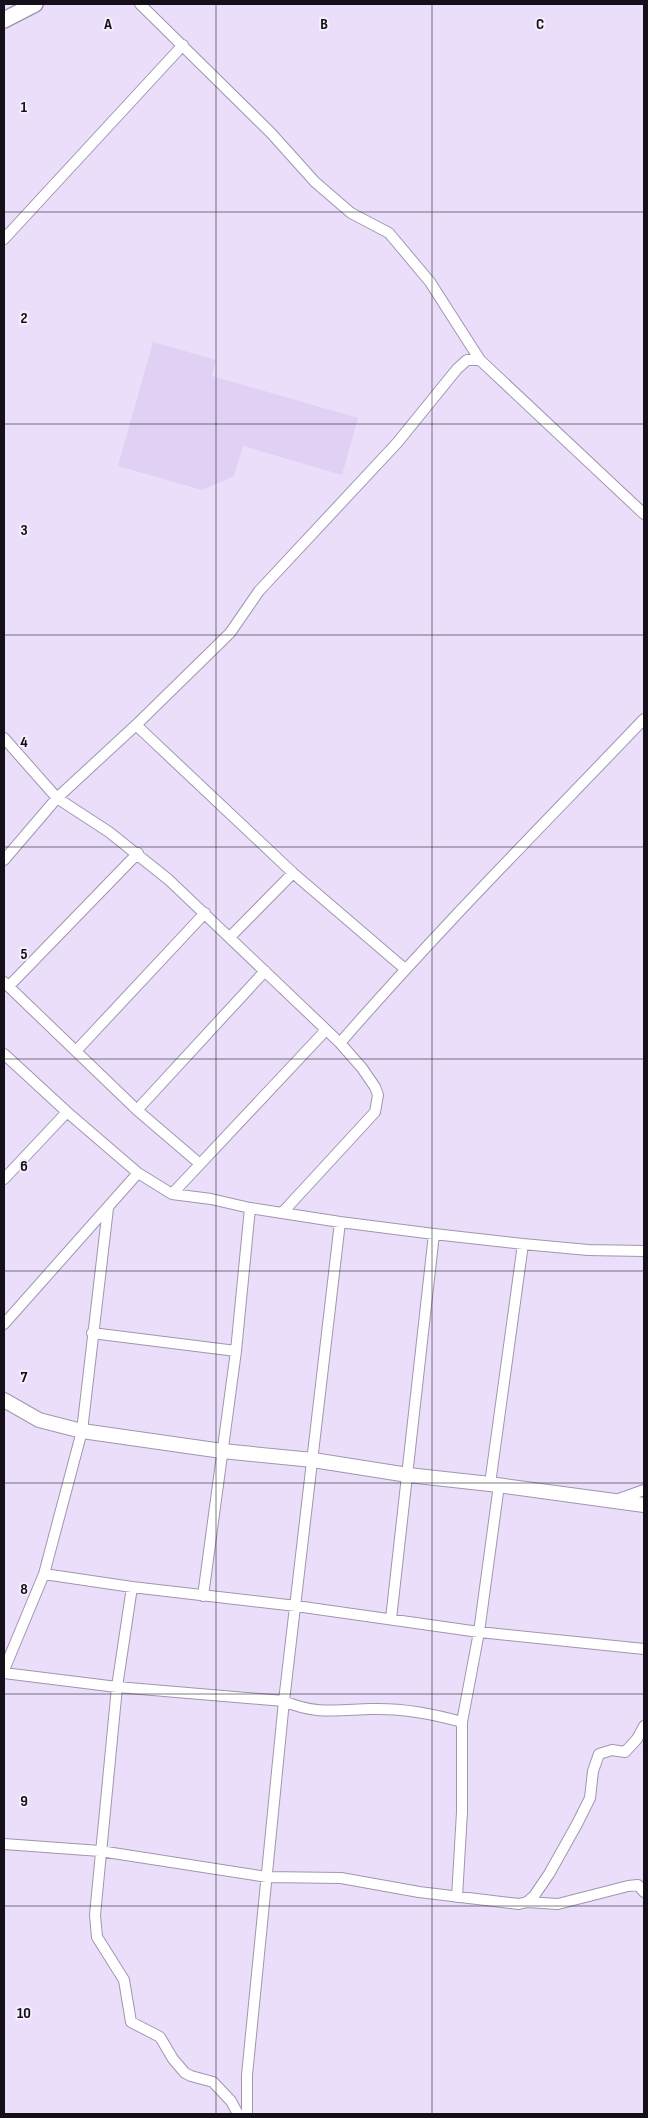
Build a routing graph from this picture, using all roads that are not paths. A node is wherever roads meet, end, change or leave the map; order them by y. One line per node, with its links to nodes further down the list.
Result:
1 (35, 4): 3 (main road)
2 (140, 4): 4 (street)
3 (4, 20)
4 (183, 45): 5 (street); 6 (street)
5 (4, 239)
6 (480, 360): 7 (street); 9 (street)
7 (644, 514)
8 (644, 719): 17 (street)
9 (136, 725): 11 (street); 14 (street)
10 (4, 738): 11 (street)
11 (57, 798): 12 (street); 13 (street)
12 (138, 853): 15 (street); 19 (street)
13 (4, 860)
14 (293, 873): 16 (street); 17 (street)
15 (205, 913): 16 (street); 22 (street)
16 (230, 937): 18 (street)
17 (405, 969): 21 (street)
18 (265, 971): 20 (street); 24 (street)
19 (6, 984): 22 (street)
20 (326, 1030): 21 (street); 26 (street)
21 (340, 1043): 32 (street)
22 (76, 1051): 24 (street)
23 (4, 1054): 25 (street)
24 (137, 1110): 26 (street)
25 (67, 1112): 27 (street); 28 (street)
26 (200, 1164): 29 (street)
27 (138, 1173): 29 (street); 30 (street)
28 (4, 1179)
29 (172, 1194): 31 (street)
30 (108, 1208): 37 (street); 38 (street)
31 (250, 1208): 32 (street); 39 (street)
32 (282, 1213): 33 (street)
33 (340, 1222): 34 (street); 43 (street)
34 (434, 1234): 35 (street); 44 (street)
35 (523, 1244): 36 (street); 45 (street)
36 (644, 1251)
37 (4, 1324)
38 (92, 1333): 39 (street); 41 (street)
39 (236, 1352): 42 (street)
40 (4, 1400): 41 (street)
41 (82, 1431): 42 (street); 49 (street)
42 (222, 1451): 43 (street); 51 (street)
43 (313, 1460): 44 (street); 52 (street)
44 (408, 1475): 45 (street); 53 (street)
45 (495, 1485): 47 (street); 54 (street)
46 (644, 1490): 47 (street)
47 (612, 1502): 48 (street)
48 (644, 1505)
49 (44, 1574): 50 (street); 56 (street)
50 (132, 1587): 51 (street); 57 (street)
51 (203, 1596): 52 (street)
52 (296, 1606): 53 (street); 58 (street)
53 (391, 1620): 54 (street)
54 (479, 1632): 55 (street); 59 (street)
55 (644, 1649)
56 (4, 1671): 57 (street)
57 (117, 1687): 58 (street); 62 (street)
58 (284, 1701): 59 (street); 63 (street)
59 (462, 1722): 65 (street)
60 (644, 1726): 66 (street)
61 (4, 1844): 62 (street)
62 (100, 1851): 63 (street); 67 (street)
63 (268, 1878): 65 (street); 68 (street)
64 (644, 1892): 66 (street)
65 (457, 1897): 66 (street)
66 (528, 1902)
67 (238, 2114)
68 (247, 2114)

